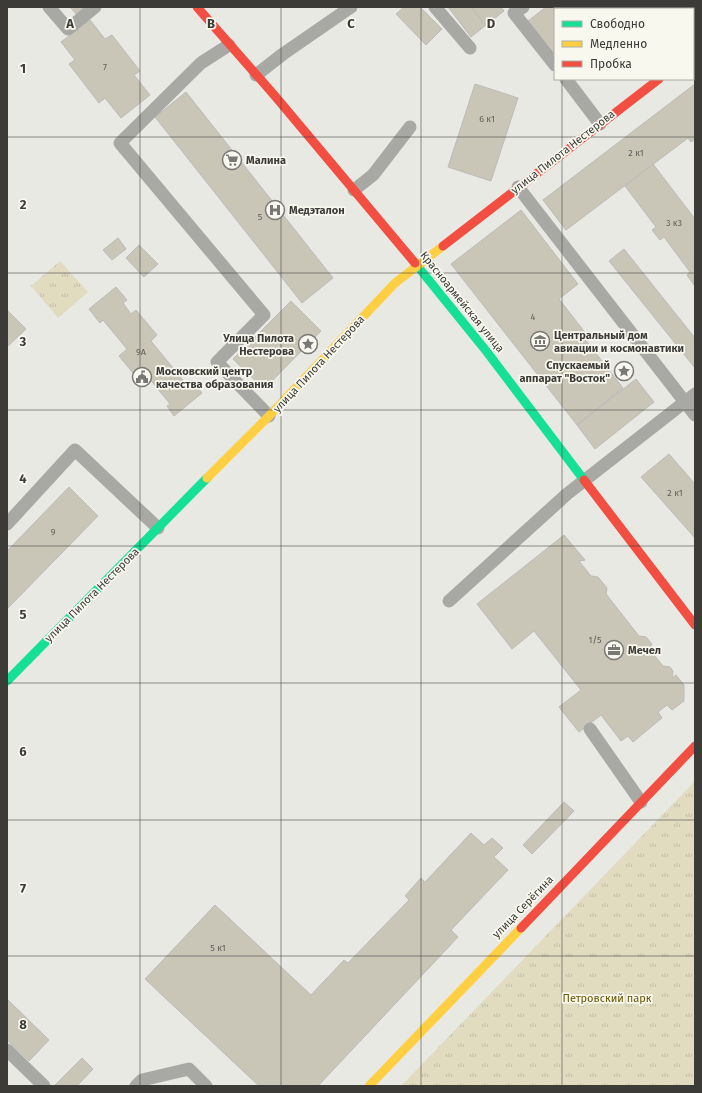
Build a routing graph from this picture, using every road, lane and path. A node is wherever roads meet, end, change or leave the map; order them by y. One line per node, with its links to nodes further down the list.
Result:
1 (49, 7): 2 (lane)
2 (95, 7)
3 (196, 7): 7 (street, Красноармейская улица)
4 (352, 7): 10 (lane)
5 (435, 7): 8 (lane)
6 (523, 7): 9 (lane)
7 (229, 45): 10 (street, Красноармейская улица); 21 (lane)
8 (470, 48)
9 (554, 65)
10 (256, 75): 16 (street, Красноармейская улица)
11 (567, 80): 13 (lane)
12 (658, 80): 13 (street, улица Пилота Нестерова)
13 (600, 124): 15 (street, улица Пилота Нестерова)
14 (410, 127): 16 (lane)
15 (518, 187): 17 (street, улица Пилота Нестерова); 19 (lane)
16 (354, 190): 17 (street, Красноармейская улица)
17 (418, 266): 21 (street, улица Пилота Нестерова); 22 (street, Красноармейская улица)
18 (695, 394): 19 (lane)
19 (684, 402): 20 (lane); 22 (lane)
20 (695, 415)
21 (269, 416): 24 (street, улица Пилота Нестерова)
22 (585, 479): 25 (lane); 26 (street, Красноармейская улица)
23 (7, 524): 24 (lane)
24 (158, 528): 27 (street, улица Пилота Нестерова)
25 (449, 601)
26 (695, 624)
27 (7, 681)
28 (590, 729): 30 (lane)
29 (695, 746): 30 (street, улица Серёгина)
30 (641, 802): 35 (street, улица Серёгина)
31 (7, 1050): 32 (lane)
32 (44, 1086)
33 (136, 1086): 34 (lane)
34 (206, 1086)
35 (369, 1086)

